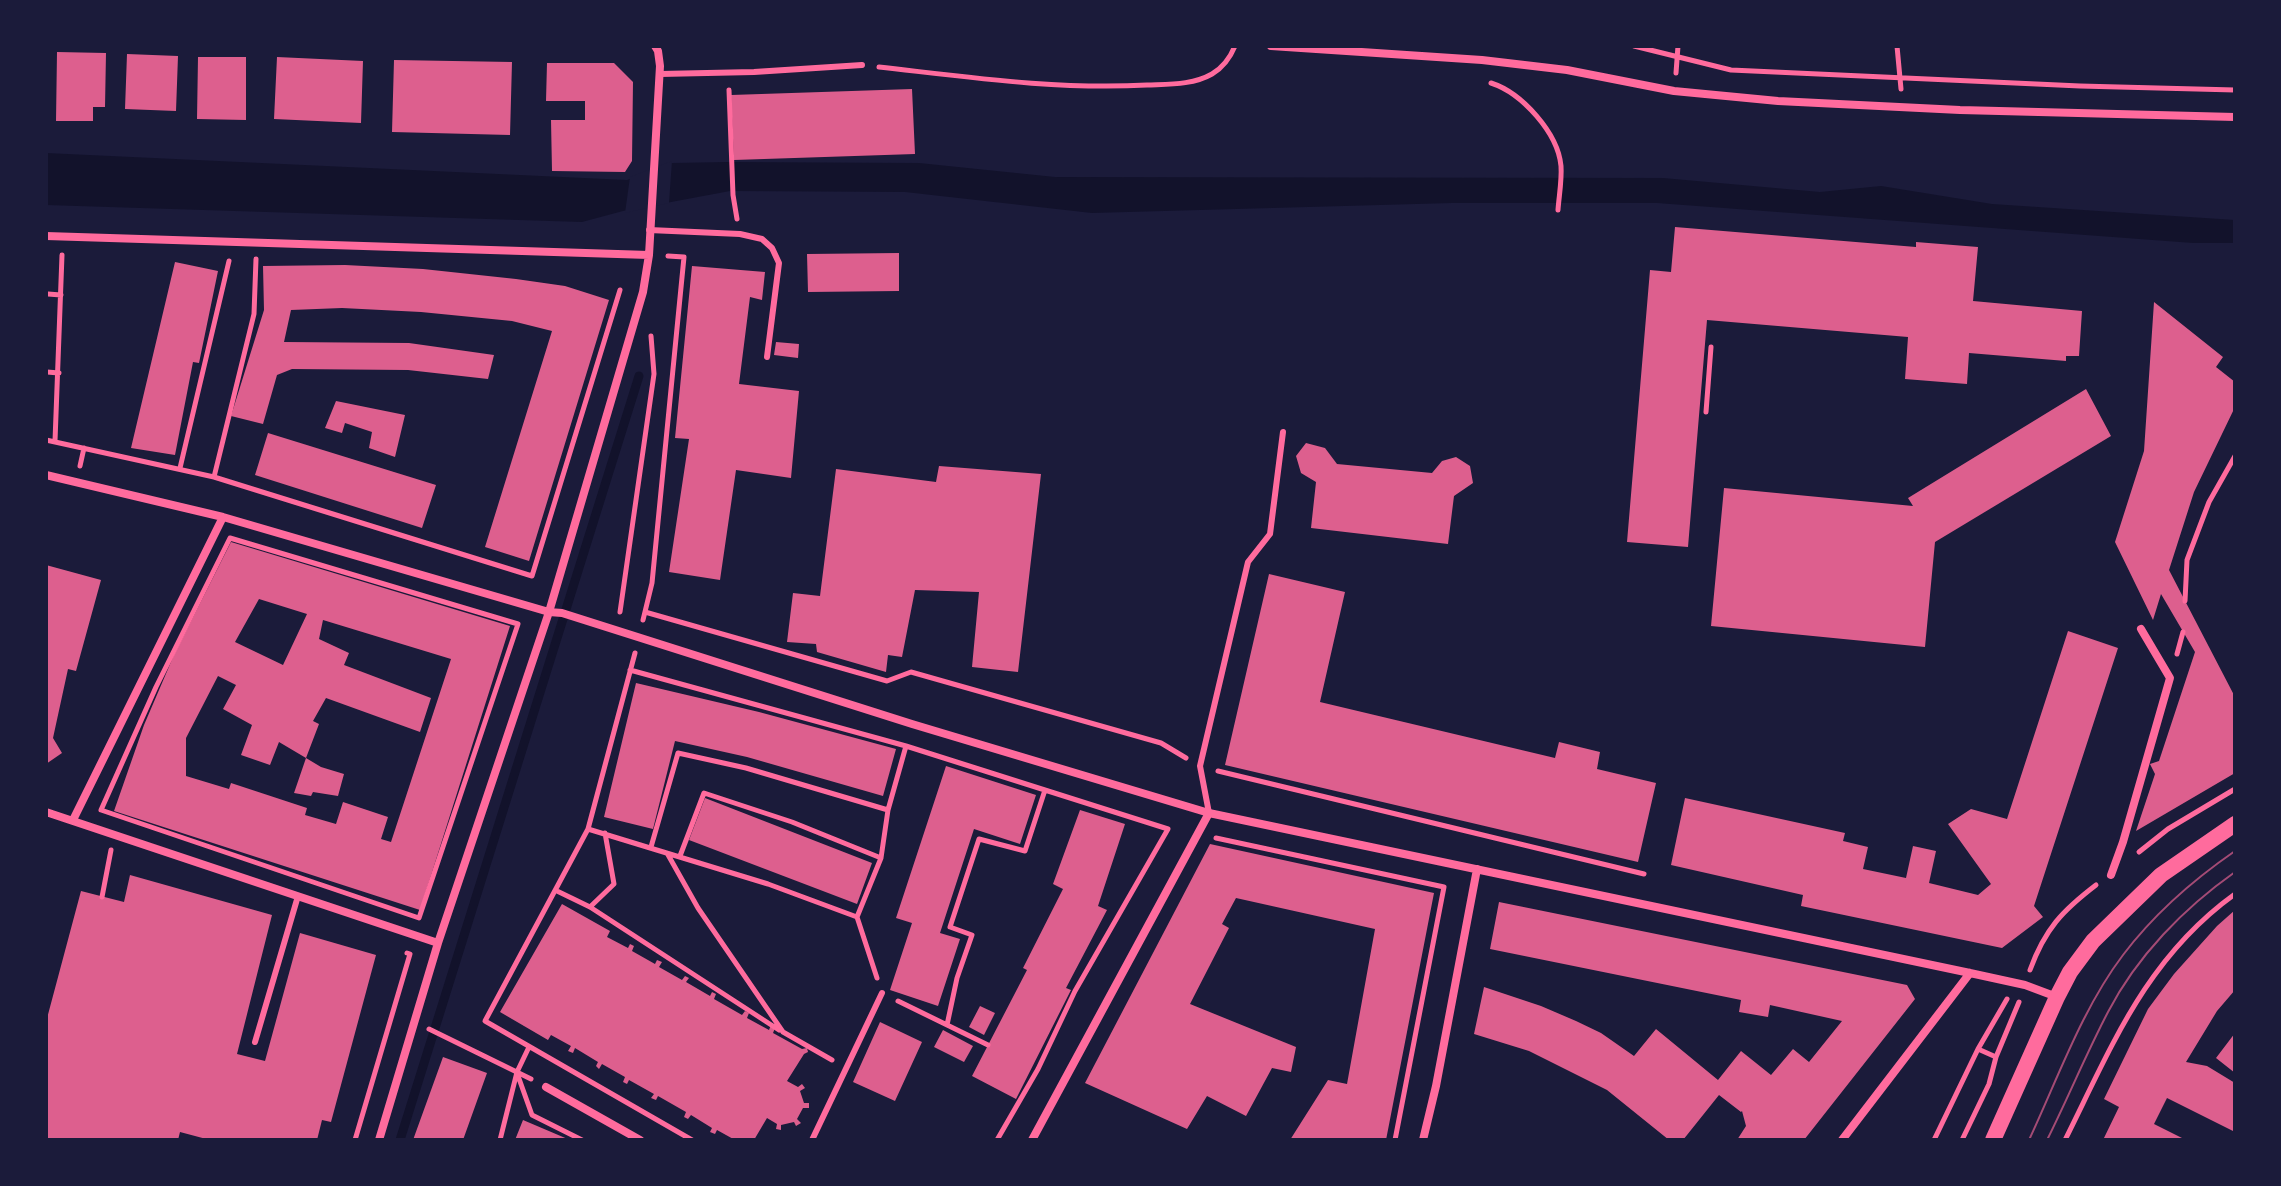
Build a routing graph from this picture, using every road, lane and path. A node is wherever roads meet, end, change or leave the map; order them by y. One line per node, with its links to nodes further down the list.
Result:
1 (655, 46): 10 (street)
2 (1235, 46): 8 (path)
3 (1271, 46): 14 (street)
4 (1634, 46): 7 (path)
5 (1678, 46): 7 (path)
6 (1897, 46): 11 (path)
7 (1677, 57): 11 (path); 14 (path)
8 (862, 65): 9 (lane)
9 (728, 73): 10 (lane); 17 (path)
10 (660, 74): 19 (street)
11 (1901, 77): 13 (path); 15 (path)
12 (1483, 80): 18 (path)
13 (2235, 90)
14 (1674, 91): 15 (street)
15 (1903, 106): 16 (street)
16 (2235, 117)
17 (733, 194)
18 (1558, 210)
19 (649, 230): 23 (street); 30 (lane)
20 (46, 236): 21 (street)
21 (257, 242): 23 (street); 42 (path)
22 (62, 250): 27 (path)
23 (649, 255): 45 (street); 46 (path)
24 (231, 256): 35 (path)
25 (620, 290): 42 (path)
26 (48, 294): 27 (path)
27 (61, 295): 32 (path)
28 (651, 334): 49 (path)
29 (1711, 347): 33 (path)
30 (767, 357)
31 (47, 372): 32 (path)
32 (59, 373): 38 (path)
33 (1706, 412)
34 (183, 414): 35 (path)
35 (192, 416): 40 (path)
36 (1283, 432): 54 (lane)
37 (46, 440): 38 (path)
38 (55, 441): 40 (path)
39 (2235, 456): 44 (path)
40 (180, 468): 42 (path)
41 (46, 475): 43 (street)
42 (214, 477)
43 (223, 517): 45 (street); 60 (street)
44 (2185, 601)
45 (549, 612): 49 (street); 79 (street)
46 (645, 612): 50 (path); 54 (path)
47 (518, 624): 47 (path)
48 (2141, 629): 72 (street)
49 (617, 630): 50 (street)
50 (639, 637): 51 (path); 52 (street)
51 (630, 670): 53 (path); 62 (path)
52 (912, 724): 53 (path); 59 (street)
53 (906, 746): 56 (path); 57 (path)
54 (1200, 766): 59 (lane); 71 (path)
55 (2235, 789): 72 (path)
56 (1045, 790): 86 (path); 104 (path)
57 (888, 810): 66 (path); 69 (path)
58 (46, 812): 60 (street)
59 (1209, 813): 70 (street); 105 (street)
60 (73, 820): 64 (street)
61 (2235, 824): 84 (main road)
62 (588, 829): 63 (path); 73 (path)
63 (605, 833): 66 (path); 77 (path)
64 (116, 834): 75 (street); 76 (path)
65 (1208, 836): 106 (path)
66 (651, 847): 67 (path)
67 (667, 852): 68 (path); 88 (path)
68 (680, 856): 69 (path); 78 (path)
69 (881, 858): 78 (path)
70 (1477, 869): 81 (street); 107 (street)
71 (1644, 874)
72 (2111, 875): 82 (path)
73 (557, 891): 77 (path); 91 (path)
74 (2235, 894): 112 (path)
75 (298, 896): 79 (street); 89 (lane)
76 (102, 897)
77 (590, 907): 88 (path)
78 (857, 917): 83 (path)
79 (438, 943): 98 (street)
80 (410, 954): 97 (path)
81 (1970, 973): 82 (street); 108 (street)
82 (2025, 985): 84 (street); 93 (path)
83 (882, 993): 86 (path); 94 (lane)
84 (2057, 997): 111 (main road)
85 (2008, 998): 92 (path)
86 (947, 1025): 90 (path)
87 (437, 1031): 95 (path)
88 (783, 1032): 94 (path)
89 (255, 1042)
90 (988, 1045)
91 (529, 1047): 95 (path); 102 (path)
92 (1978, 1049): 93 (path); 109 (path)
93 (1996, 1057): 110 (path)
94 (846, 1068): 103 (lane)
95 (517, 1072): 99 (path); 100 (path)
96 (546, 1087): 101 (street)
97 (355, 1140)
98 (379, 1140)
99 (500, 1140)
100 (582, 1140)
101 (640, 1140)
102 (692, 1140)
103 (812, 1140)
104 (997, 1140)
105 (1032, 1140)
106 (1395, 1140)
107 (1423, 1140)
108 (1842, 1140)
109 (1934, 1140)
110 (1962, 1140)
111 (1993, 1140)
112 (2065, 1140)

